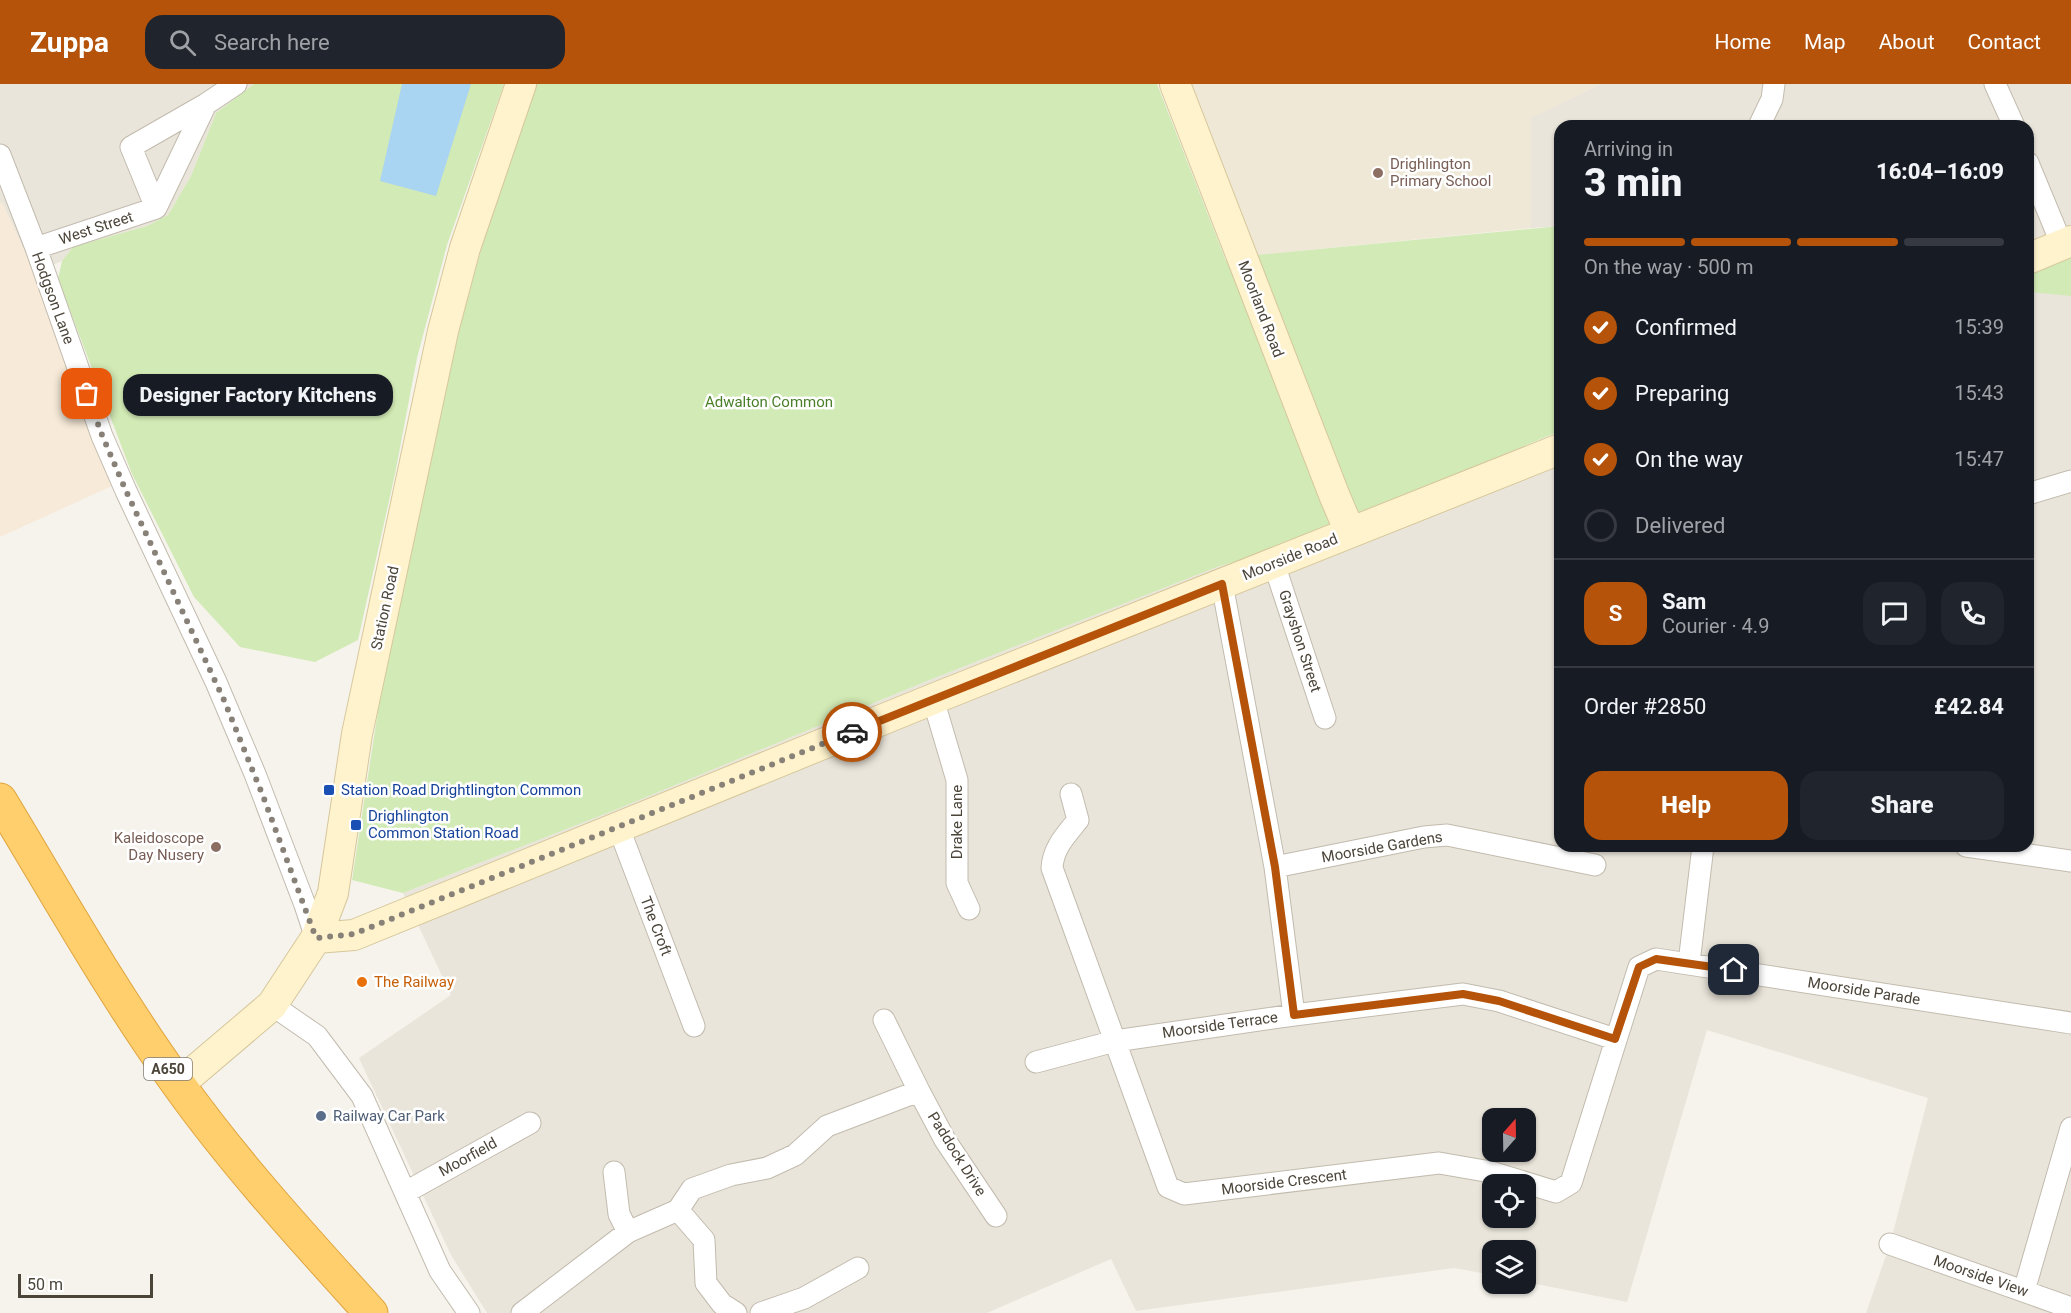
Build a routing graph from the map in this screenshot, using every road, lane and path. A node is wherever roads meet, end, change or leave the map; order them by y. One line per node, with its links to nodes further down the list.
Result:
1 (236, 84): 6 (street)
2 (521, 84): 32 (street, Station Road)
3 (1175, 84): 18 (street, Moorland Road)
4 (1774, 84): 7 (street)
5 (1995, 84): 8 (street)
6 (206, 104): 11 (street); 11 (street)
7 (1762, 120)
8 (2011, 120)
9 (0, 155): 13 (street, Hodgson Lane)
10 (2034, 176): 12 (street)
11 (156, 208): 13 (street, West Street)
12 (2066, 243): 14 (street)
13 (36, 248): 32 (street, Hodgson Lane)
14 (2034, 256)
15 (1554, 451): 18 (street, Moorside Road)
16 (2071, 481): 17 (street)
17 (2034, 492)
18 (1350, 532): 19 (street, Moorside Road)
19 (1274, 564): 20 (street, Moorside Road); 22 (street, Grayshon Street)
20 (1222, 584): 21 (street, Moorside Road); 30 (street)
21 (933, 699): 25 (street, Moorside Road); 31 (street, Drake Lane)
22 (1325, 718)
23 (1071, 794): 41 (street, Moorside Crescent)
24 (0, 800): 43 (highway, A650)
25 (618, 826): 32 (street, Moorside Road); 39 (street, The Croft)
26 (1702, 852): 34 (street)
27 (2008, 852): 28 (street)
28 (2071, 861)
29 (1595, 865): 30 (street, Moorside Gardens)
30 (1275, 867): 36 (street)
31 (969, 909)
32 (316, 938): 35 (street, Station Road)
33 (1656, 959): 34 (street, Moorside Parade); 40 (street, Moorside Crescent)
34 (1689, 963): 38 (street, Moorside Parade)
35 (272, 1005): 43 (street, Station Road); 48 (street)
36 (1294, 1015): 40 (street, Moorside Terrace); 41 (street, Moorside Terrace)
37 (884, 1020): 44 (street, Paddock Drive)
38 (2071, 1023)
39 (694, 1026)
40 (1615, 1039): 41 (street, Moorside Crescent)
41 (1115, 1041): 42 (street, Moorside Terrace)
42 (1036, 1062)
43 (178, 1085): 56 (highway, A650)
44 (919, 1091): 49 (street); 50 (street, Paddock Drive)
45 (530, 1123): 48 (street, Moorfield)
46 (2071, 1128): 54 (street)
47 (614, 1172): 51 (street)
48 (406, 1192): 57 (street)
49 (678, 1210): 51 (street); 59 (street)
50 (996, 1216)
51 (628, 1232): 58 (street)
52 (1890, 1244): 54 (street, Moorside View)
53 (858, 1268): 60 (street)
54 (2024, 1291): 55 (street, Moorside View)
55 (2071, 1308)
56 (371, 1313)
57 (468, 1313)
58 (522, 1313)
59 (736, 1313)
60 (761, 1313)

